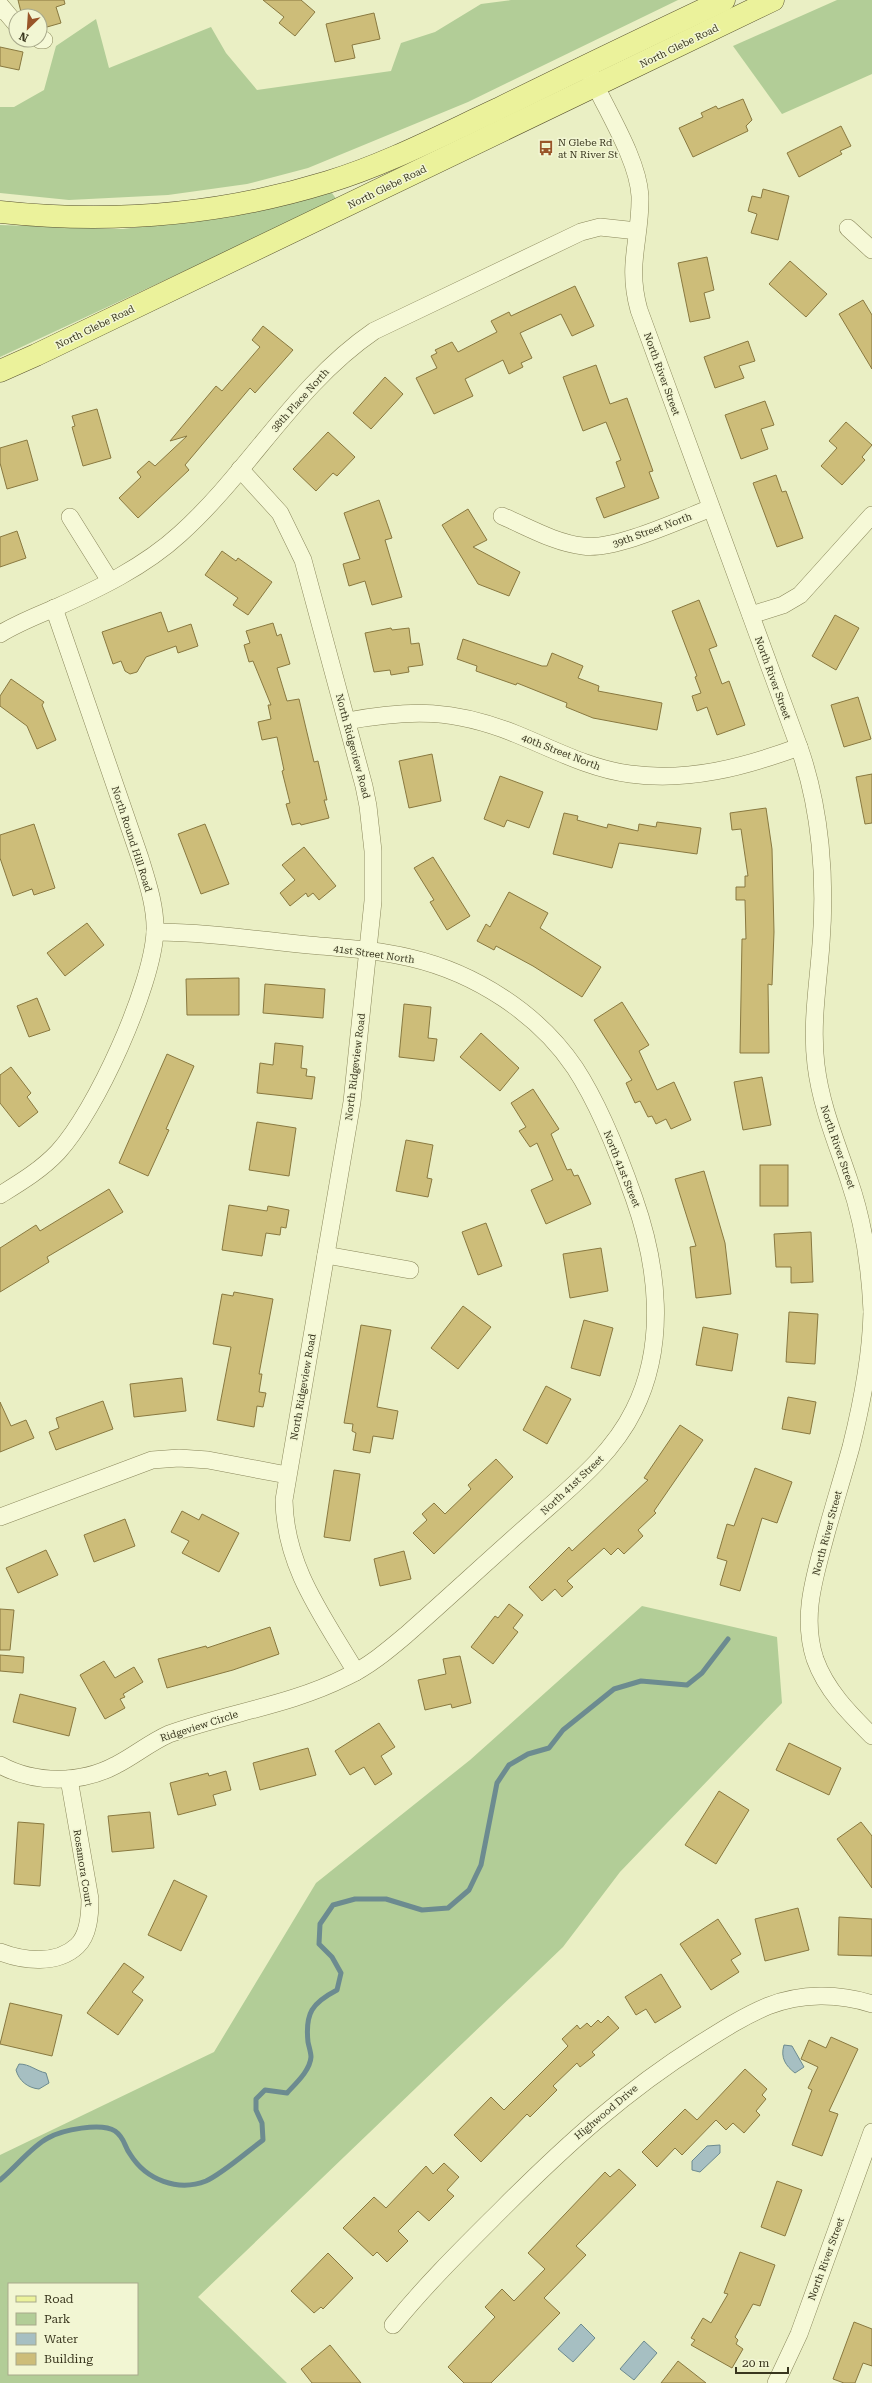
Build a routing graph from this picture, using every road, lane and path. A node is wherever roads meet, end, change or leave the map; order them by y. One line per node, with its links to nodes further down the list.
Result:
1 (724, 0): 5 (main road)
2 (772, 0): 6 (main road, North Glebe Road)
3 (0, 5): 4 (street)
4 (8, 14)
5 (586, 66): 6 (street, North River Street); 7 (main road)
6 (595, 86): 9 (street, North River Street); 11 (main road, North Glebe Road)
7 (0, 212)
8 (848, 228): 10 (street)
9 (637, 231): 12 (street, 38th Place North); 13 (street, North River Street)
10 (872, 250)
11 (0, 371)
12 (240, 469): 17 (street, 38th Place North); 21 (street, North Ridgeview Road)
13 (711, 508): 14 (street, 39th Street North); 19 (street, North River Street)
14 (502, 516)
15 (872, 516): 19 (street)
16 (70, 517): 17 (street)
17 (110, 581): 18 (street, 38th Place North)
18 (54, 608): 20 (street, 38th Place North); 23 (street, North Round Hill Road)
19 (751, 615): 22 (street, North River Street)
20 (0, 634)
21 (347, 722): 22 (street, 40th Street North); 24 (street, North Ridgeview Road)
22 (799, 747): 29 (street, North River Street)
23 (155, 932): 24 (street, 41st Street North); 26 (street, North Round Hill Road)
24 (367, 951): 25 (street, 41st Street North); 27 (street, North Ridgeview Road)
25 (589, 1094): 33 (street, North 41st Street)
26 (0, 1195)
27 (326, 1255): 28 (street); 31 (street, North Ridgeview Road)
28 (410, 1270)
29 (872, 1312): 30 (street, North River Street)
30 (870, 1358): 34 (street, North River Street)
31 (287, 1475): 32 (street); 33 (street, North Ridgeview Road)
32 (0, 1517)
33 (356, 1672): 36 (street, Ridgeview Circle)
34 (872, 1736)
35 (0, 1765): 36 (street, Ridgeview Circle)
36 (69, 1779): 37 (street, Rosamora Court)
37 (0, 1952)
38 (872, 2004): 40 (street, Highwood Drive)
39 (872, 2132): 41 (street, North River Street)
40 (393, 2325)
41 (776, 2383)

